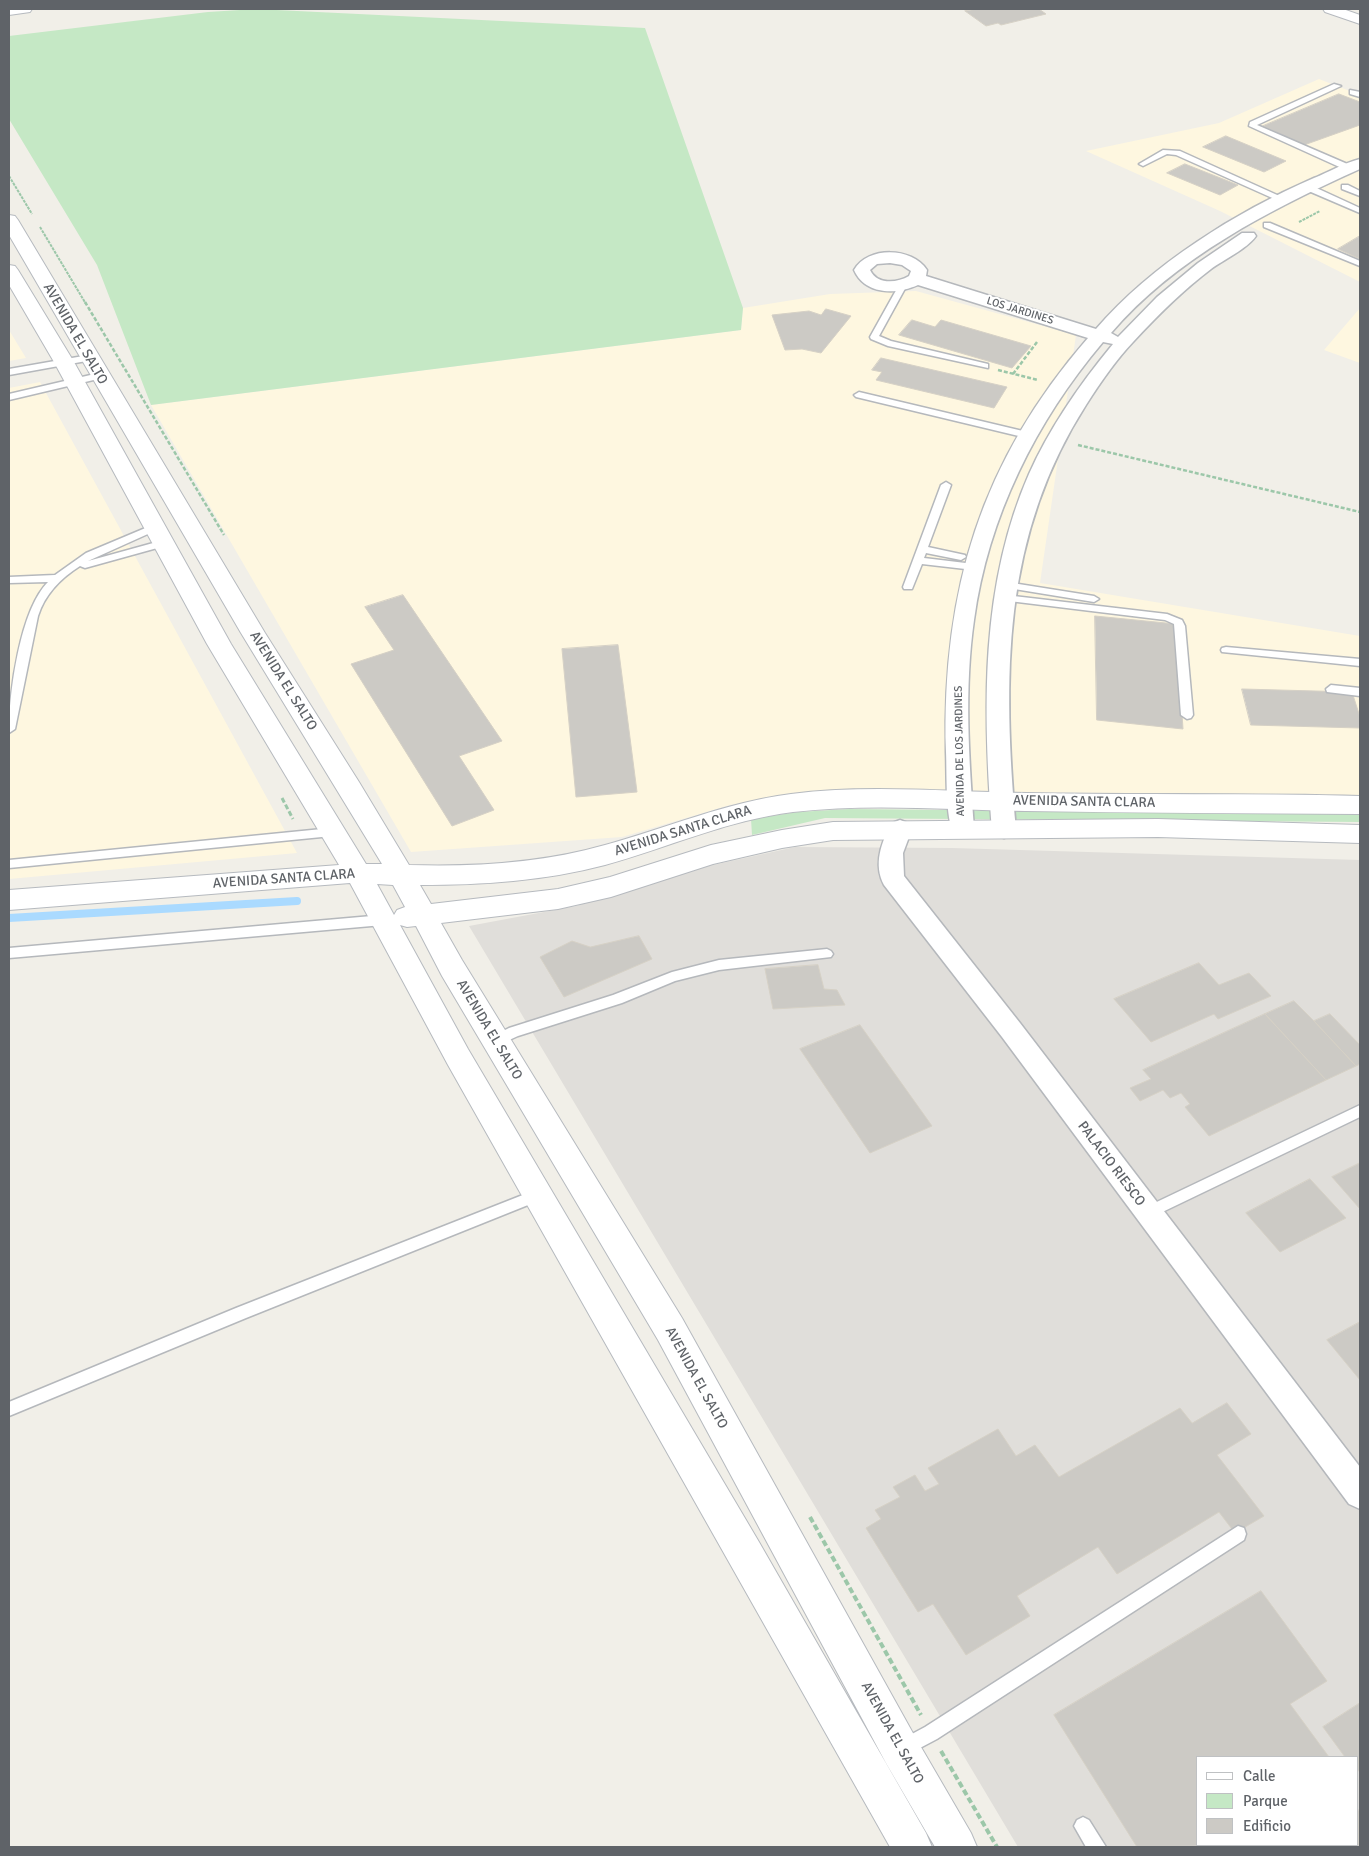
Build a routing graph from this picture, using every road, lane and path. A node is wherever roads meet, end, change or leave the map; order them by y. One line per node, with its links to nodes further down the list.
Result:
1 (25, 9): 3 (main road)
2 (1330, 9): 4 (main road)
3 (9, 11)
4 (1360, 20)
5 (1337, 86): 7 (lane)
6 (1143, 164): 11 (lane)
7 (1354, 175): 8 (street, AVENIDA DE LOS JARDINES); 9 (lane); 10 (street, AVENIDA DE LOS JARDINES)
8 (1307, 187): 10 (lane); 11 (street, AVENIDA DE LOS JARDINES)
9 (1360, 194)
10 (1331, 198): 11 (street, AVENIDA DE LOS JARDINES); 12 (lane); 14 (path)
11 (1280, 206): 14 (street, AVENIDA DE LOS JARDINES); 18 (street, AVENIDA DE LOS JARDINES)
12 (1360, 211)
13 (10, 224): 22 (main road, AVENIDA EL SALTO)
14 (1274, 228): 15 (lane); 20 (street, AVENIDA DE LOS JARDINES)
15 (1360, 264)
16 (9, 270): 24 (main road, AVENIDA EL SALTO)
17 (910, 282): 18 (street, LOS JARDINES); 21 (lane)
18 (1098, 335): 20 (street, LOS JARDINES); 26 (street, AVENIDA DE LOS JARDINES)
19 (1038, 342): 25 (path)
20 (1123, 342): 39 (street, AVENIDA DE LOS JARDINES)
21 (985, 366): 25 (path)
22 (94, 367): 24 (lane); 24 (lane); 59 (main road, AVENIDA EL SALTO)
23 (9, 372): 24 (lane)
24 (69, 372): 28 (lane); 33 (main road, AVENIDA EL SALTO)
25 (1013, 374): 26 (path)
26 (1058, 385): 29 (street, AVENIDA DE LOS JARDINES)
27 (859, 394): 29 (lane)
28 (9, 397)
29 (1027, 435): 36 (street, AVENIDA DE LOS JARDINES)
30 (1072, 444): 32 (path)
31 (946, 485): 34 (lane)
32 (1360, 512)
33 (160, 535): 37 (lane); 37 (lane); 55 (main road, AVENIDA EL SALTO)
34 (922, 549): 35 (lane); 36 (lane)
35 (918, 560): 36 (lane); 41 (lane)
36 (976, 563): 39 (street); 49 (street, AVENIDA DE LOS JARDINES)
37 (69, 570): 38 (lane)
38 (58, 578): 40 (lane); 48 (lane)
39 (1008, 579): 42 (lane); 47 (lane); 50 (street, AVENIDA DE LOS JARDINES)
40 (9, 580)
41 (908, 587)
42 (1094, 599)
43 (1226, 650): 44 (lane)
44 (1360, 663)
45 (1331, 689): 46 (lane)
46 (1360, 692)
47 (1187, 715)
48 (9, 729)
49 (960, 800): 50 (main road, AVENIDA SANTA CLARA); 52 (street, AVENIDA DE LOS JARDINES); 59 (main road, AVENIDA SANTA CLARA)
50 (1002, 801): 51 (main road, AVENIDA SANTA CLARA); 54 (street, AVENIDA DE LOS JARDINES)
51 (1360, 805)
52 (962, 828): 53 (main road, AVENIDA SANTA CLARA); 54 (main road, AVENIDA SANTA CLARA)
53 (900, 829): 61 (main road, AVENIDA SANTA CLARA); 68 (street, PALACIO RIESCO)
54 (1004, 829): 56 (main road, AVENIDA SANTA CLARA)
55 (332, 832): 57 (lane); 58 (main road, AVENIDA EL SALTO)
56 (1360, 834)
57 (9, 864)
58 (358, 873): 59 (main road, AVENIDA SANTA CLARA); 60 (main road, AVENIDA SANTA CLARA); 62 (main road, AVENIDA EL SALTO)
59 (402, 876): 61 (main road, AVENIDA EL SALTO)
60 (9, 900)
61 (422, 915): 62 (main road, AVENIDA SANTA CLARA); 65 (main road, AVENIDA EL SALTO)
62 (383, 920): 63 (lane); 67 (main road, AVENIDA EL SALTO)
63 (9, 953)
64 (827, 954): 65 (lane)
65 (496, 1041): 72 (main road, AVENIDA EL SALTO)
66 (1360, 1110): 68 (lane)
67 (538, 1195): 69 (lane); 74 (main road, AVENIDA EL SALTO)
68 (1147, 1213): 70 (street, PALACIO RIESCO)
69 (9, 1409)
70 (1360, 1493)
71 (1238, 1534): 72 (lane)
72 (900, 1749): 75 (main road, AVENIDA EL SALTO)
73 (1084, 1826): 76 (lane)
74 (912, 1847)
75 (957, 1847)
76 (1097, 1847)

